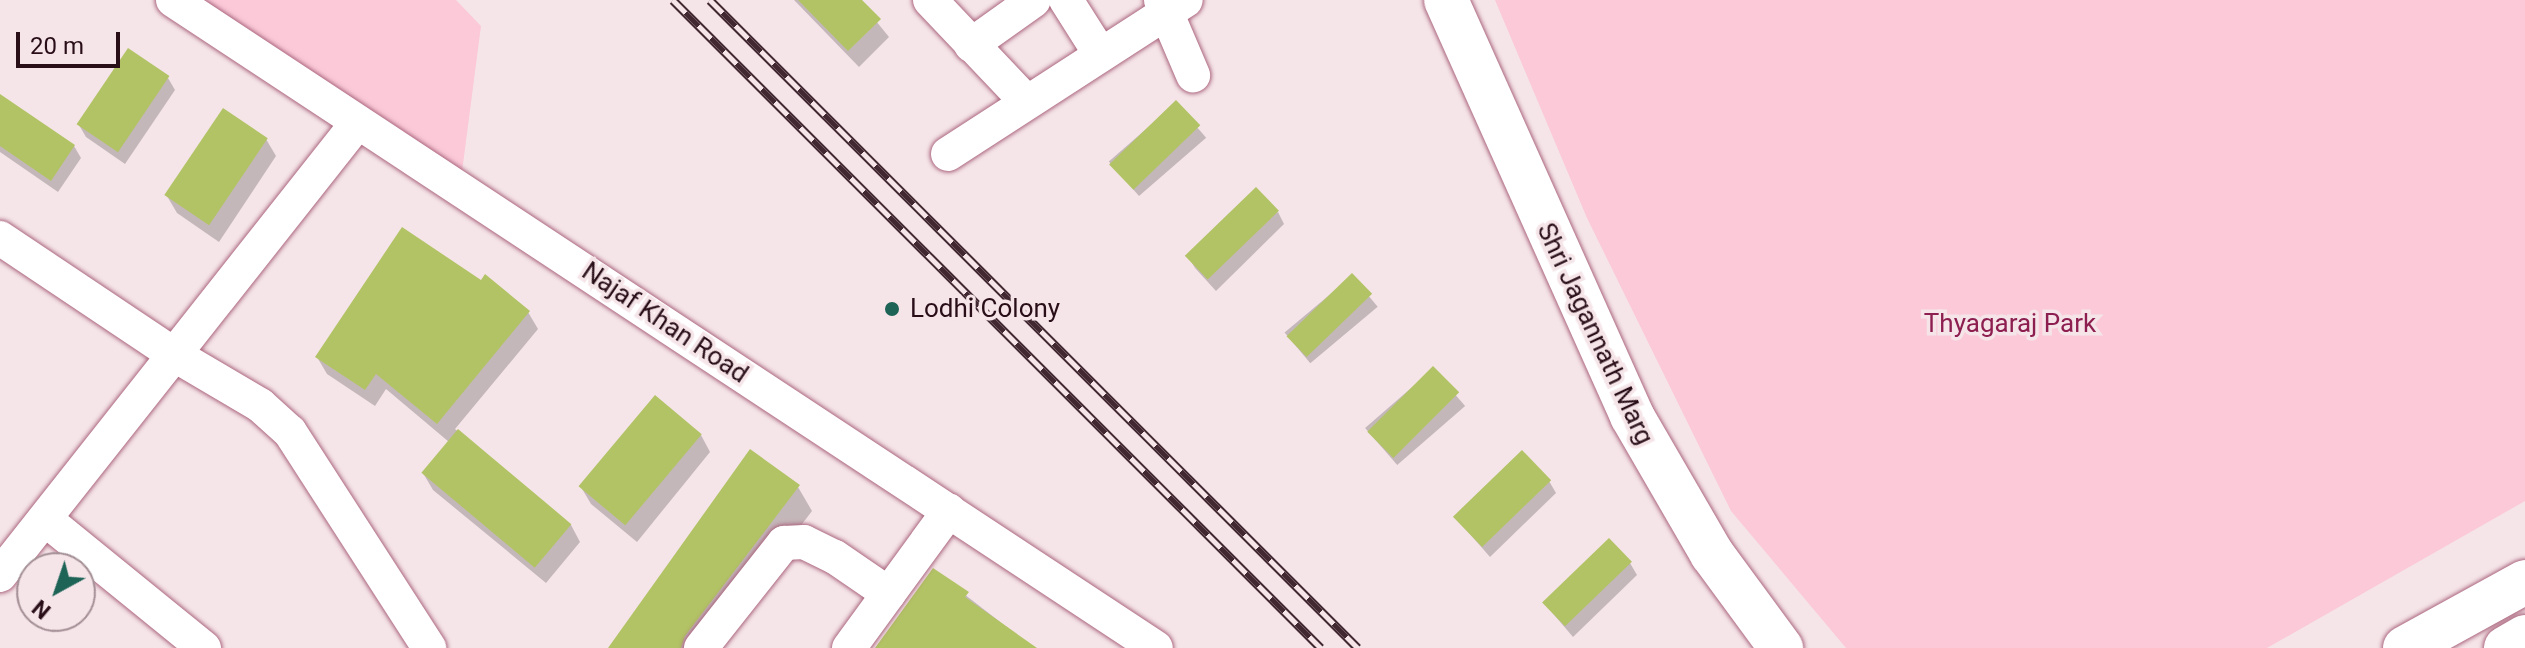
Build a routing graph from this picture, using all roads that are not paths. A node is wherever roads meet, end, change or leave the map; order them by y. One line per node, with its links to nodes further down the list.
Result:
1 (173, 0): 11 (street, Najaf Khan Road)
2 (1034, 0): 7 (street)
3 (1066, 0): 8 (street)
4 (1446, 0): 26 (street, Shri Jagannath Marg)
5 (936, 2): 7 (street)
6 (1171, 4): 8 (street); 9 (street)
7 (971, 45): 10 (street)
8 (1099, 52): 10 (street)
9 (1193, 75)
10 (1026, 101): 12 (street)
11 (358, 122): 14 (street); 15 (street, Najaf Khan Road)
12 (948, 154)
13 (0, 238): 14 (street)
14 (175, 355): 16 (street); 23 (street)
15 (949, 511): 19 (street); 21 (street, Najaf Khan Road)
16 (45, 519): 17 (street); 22 (street)
17 (0, 575)
18 (2525, 582): 27 (street)
19 (889, 594): 24 (street); 25 (street)
20 (2525, 637): 28 (street)
21 (1145, 645)
22 (204, 648)
23 (429, 648)
24 (701, 648)
25 (849, 648)
26 (1781, 648)
27 (2405, 648)
28 (2506, 648)

